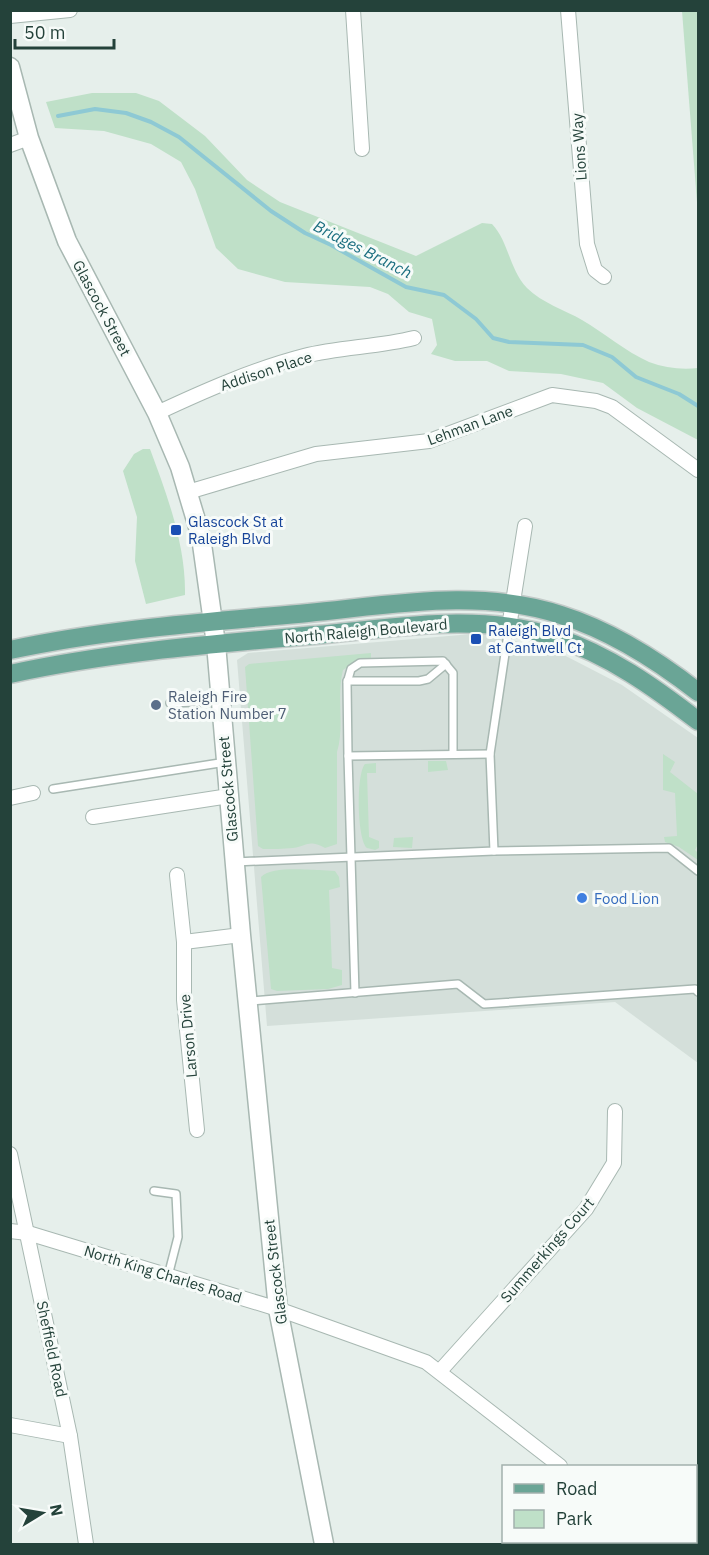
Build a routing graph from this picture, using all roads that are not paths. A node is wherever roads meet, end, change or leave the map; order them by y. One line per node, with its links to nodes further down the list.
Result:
1 (70, 10): 4 (street)
2 (353, 10): 8 (street)
3 (568, 10): 9 (street, Lions Way)
4 (10, 16)
5 (10, 67): 6 (street, Glascock Street)
6 (29, 138): 7 (street); 11 (street, Glascock Street)
7 (10, 145)
8 (362, 149)
9 (604, 277)
10 (414, 338): 11 (street, Addison Place)
11 (157, 413): 13 (street, Glascock Street)
12 (699, 470): 13 (street, Lehman Lane)
13 (188, 492): 16 (street, Glascock Street)
14 (525, 526): 15 (street)
15 (512, 604): 16 (main road, North Raleigh Boulevard); 17 (street); 23 (main road, North Raleigh Boulevard)
16 (213, 622): 18 (street, Glascock Street); 19 (main road, North Raleigh Boulevard)
17 (508, 627): 18 (main road, North Raleigh Boulevard); 26 (main road, North Raleigh Boulevard); 28 (lane)
18 (216, 644): 21 (main road, North Raleigh Boulevard); 24 (street, Glascock Street)
19 (10, 650)
20 (446, 664): 22 (lane); 22 (lane); 27 (lane)
21 (10, 674)
22 (347, 681): 29 (lane)
23 (699, 692)
24 (221, 701): 25 (lane); 30 (street, Glascock Street)
25 (170, 703)
26 (699, 721)
27 (453, 754): 28 (lane); 29 (lane)
28 (490, 754): 36 (lane)
29 (348, 756): 37 (lane)
30 (226, 762): 31 (lane); 33 (street, Glascock Street)
31 (53, 789)
32 (33, 793): 34 (street)
33 (229, 796): 35 (street); 38 (street, Glascock Street)
34 (10, 798)
35 (93, 817)
36 (494, 850): 37 (lane); 39 (lane)
37 (349, 857): 38 (lane); 44 (lane)
38 (234, 862): 41 (street, Glascock Street)
39 (699, 871)
40 (177, 875): 42 (street, Larson Drive)
41 (241, 935): 42 (street); 45 (street, Glascock Street)
42 (184, 942): 47 (street, Larson Drive)
43 (699, 992): 44 (lane)
44 (355, 993): 45 (lane)
45 (247, 1001): 53 (street, Glascock Street)
46 (615, 1111): 54 (street, Summerkings Court)
47 (197, 1130)
48 (10, 1154): 51 (street, Sheffield Road)
49 (154, 1191): 52 (lane)
50 (10, 1231): 51 (street, North King Charles Road)
51 (28, 1233): 52 (street, North King Charles Road); 56 (street, Sheffield Road)
52 (168, 1276): 53 (street, North King Charles Road)
53 (278, 1309): 54 (street, North King Charles Road); 59 (street, Glascock Street)
54 (440, 1371): 57 (street, North King Charles Road)
55 (10, 1425): 56 (street)
56 (70, 1436): 58 (street, Sheffield Road)
57 (558, 1465)
58 (86, 1545)
59 (324, 1545)

